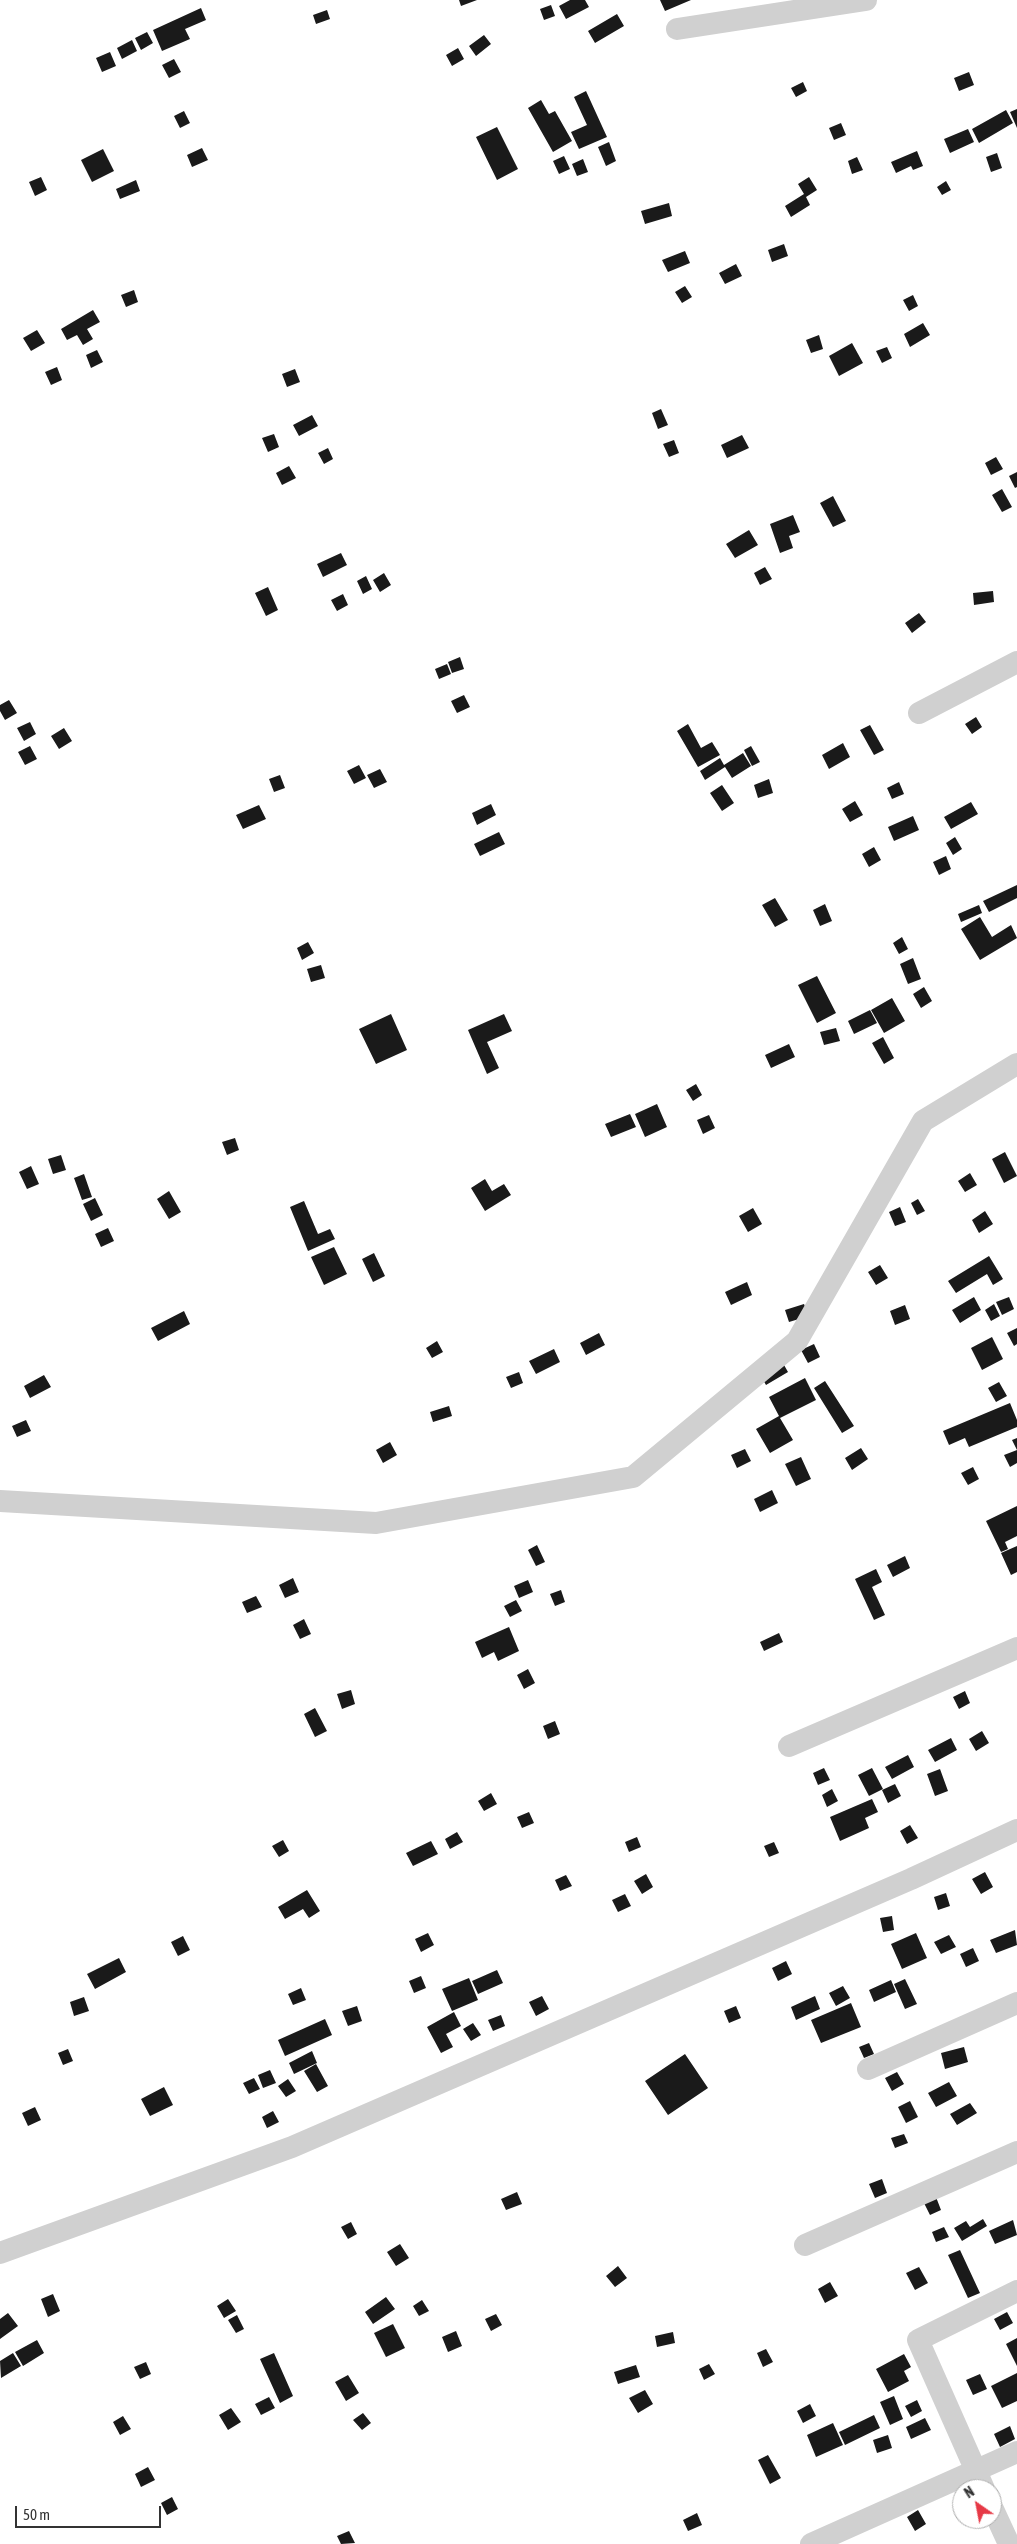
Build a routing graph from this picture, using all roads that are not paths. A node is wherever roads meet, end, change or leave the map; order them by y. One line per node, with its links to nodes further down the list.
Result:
1 (866, 0): 2 (street)
2 (677, 29)
3 (1017, 662): 4 (street)
4 (919, 713)
5 (1017, 1064): 6 (street)
6 (0, 1501)
7 (1017, 1648): 8 (street)
8 (789, 1746)
9 (1017, 1830): 14 (street)
10 (1017, 2003): 11 (street)
11 (868, 2069)
12 (1017, 2152): 13 (street)
13 (805, 2245)
14 (0, 2253)
15 (1017, 2291): 17 (street)
16 (1017, 2452): 18 (street)
17 (980, 2479)
18 (981, 2479)
19 (952, 2491): 21 (street)
20 (1002, 2529): 22 (street)
21 (811, 2544)
22 (1008, 2544)

